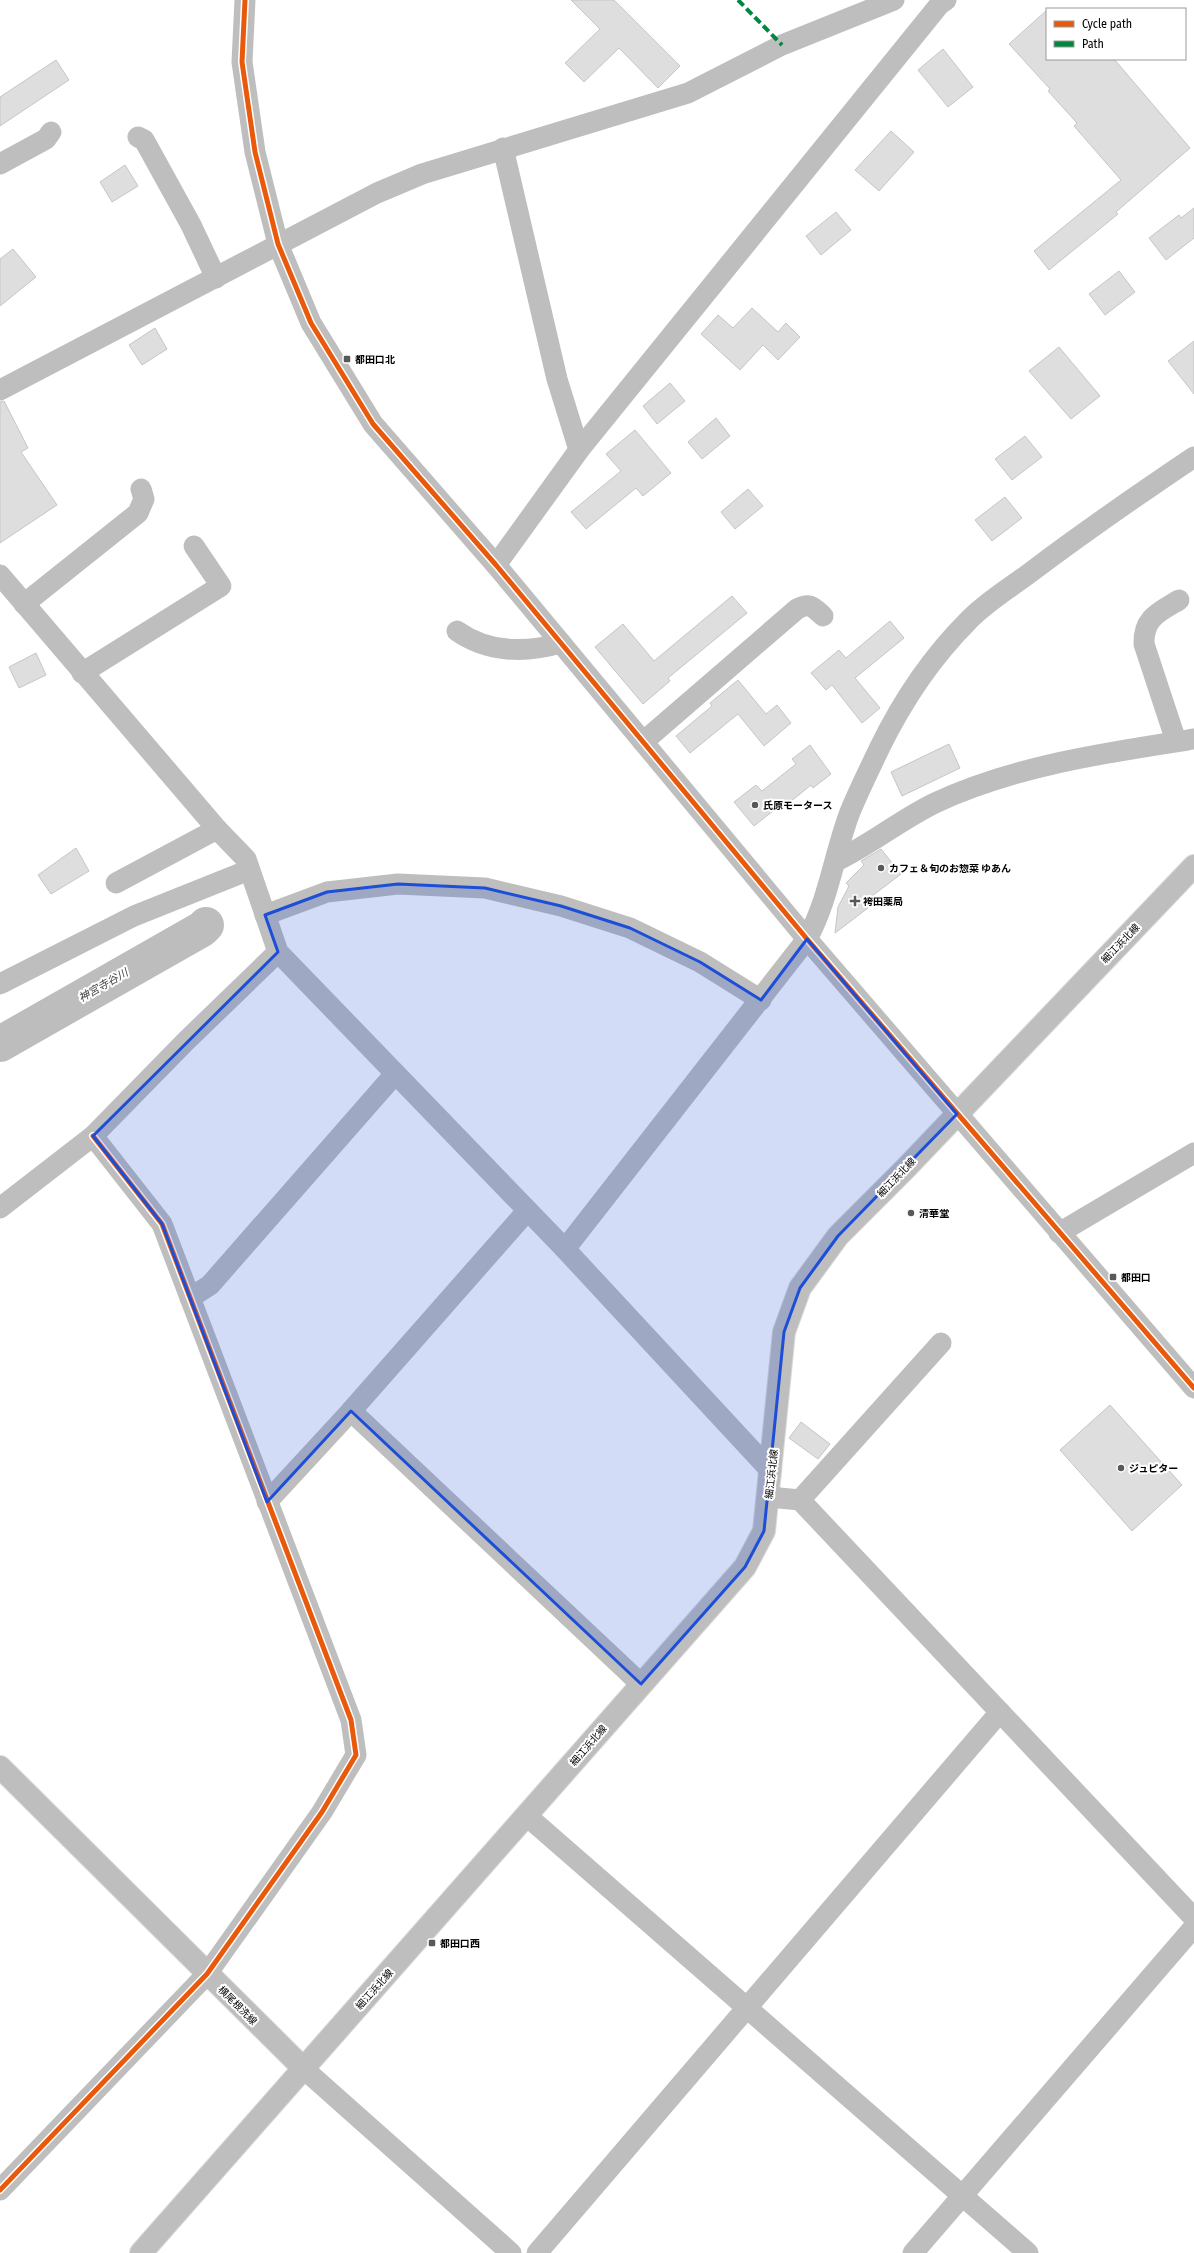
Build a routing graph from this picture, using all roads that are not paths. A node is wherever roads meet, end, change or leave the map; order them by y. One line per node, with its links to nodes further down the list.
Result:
1 (245, 0): 8 (street)
2 (894, 0): 6 (street)
3 (940, 1): 11 (street)
4 (51, 132): 7 (street)
5 (138, 137): 9 (street)
6 (503, 148): 8 (street); 11 (street)
7 (0, 164)
8 (278, 244): 9 (street); 15 (street)
9 (216, 278): 10 (street)
10 (0, 390)
11 (579, 450): 15 (street)
12 (1194, 457): 26 (street)
13 (141, 489): 18 (street)
14 (194, 546): 22 (street)
15 (496, 565): 21 (street)
16 (0, 575): 18 (street)
17 (1179, 600): 23 (street)
18 (24, 604): 22 (street)
19 (823, 616): 24 (street)
20 (457, 631): 21 (street)
21 (561, 643): 24 (street)
22 (82, 672): 25 (street)
23 (1185, 740): 26 (street)
24 (643, 742): 31 (street)
25 (217, 829): 28 (street); 29 (street)
26 (836, 861): 31 (street)
27 (1194, 866): 36 (main road, 細江浜北線)
28 (249, 870): 30 (street); 33 (street)
29 (116, 883)
30 (265, 915): 32 (street); 34 (street)
31 (807, 939): 34 (street); 36 (street)
32 (278, 952): 35 (street); 37 (street)
33 (0, 984)
34 (761, 1000): 42 (street)
35 (395, 1074): 40 (street); 43 (street)
36 (957, 1114): 41 (street); 47 (main road, 細江浜北線)
37 (93, 1136): 39 (street); 43 (street)
38 (1194, 1153): 41 (street)
39 (0, 1208)
40 (527, 1211): 42 (street); 46 (street)
41 (1059, 1233): 45 (street)
42 (565, 1249): 47 (street)
43 (190, 1298): 50 (street)
44 (941, 1344): 49 (street)
45 (1194, 1388)
46 (351, 1411): 50 (street); 51 (street)
47 (771, 1471): 48 (main road, 細江浜北線)
48 (769, 1497): 49 (street); 51 (main road, 細江浜北線)
49 (800, 1500): 52 (street)
50 (267, 1502): 57 (street)
51 (641, 1684): 54 (main road, 細江浜北線)
52 (1000, 1712): 55 (street); 58 (street)
53 (0, 1767): 57 (main road, 横尾根洗線)
54 (527, 1816): 58 (street); 59 (main road, 細江浜北線)
55 (1194, 1918)
56 (1194, 1927): 61 (street)
57 (207, 1974): 59 (main road, 横尾根洗線); 60 (street)
58 (747, 2007): 61 (street); 64 (street)
59 (304, 2069): 62 (main road); 63 (street)
60 (0, 2190)
61 (962, 2195): 65 (street); 66 (street)
62 (141, 2253)
63 (511, 2253)
64 (537, 2253)
65 (913, 2253)
66 (1028, 2253)

